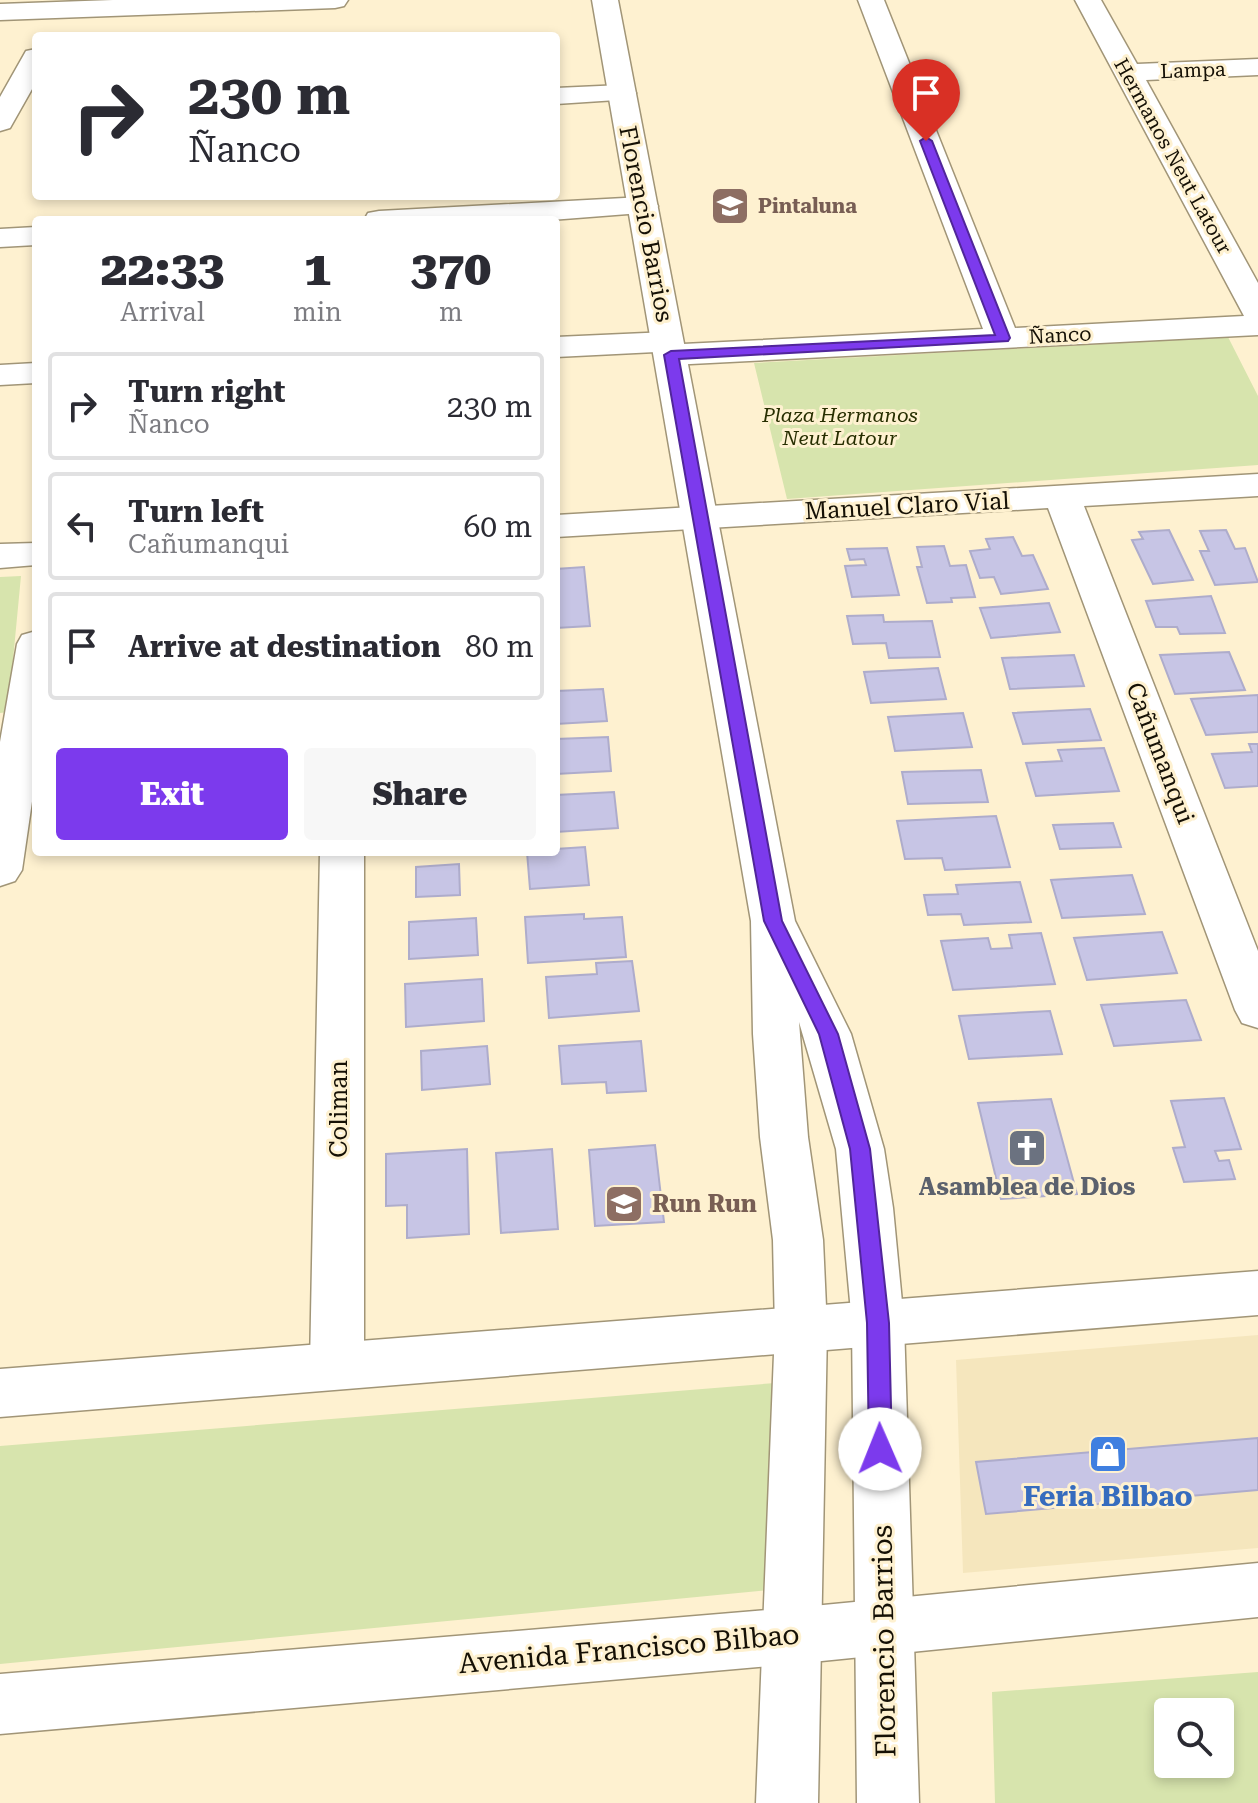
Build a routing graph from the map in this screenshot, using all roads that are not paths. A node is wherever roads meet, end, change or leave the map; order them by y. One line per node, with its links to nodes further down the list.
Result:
1 (335, 0): 5 (street)
2 (605, 0): 11 (street, Florencio Barrios)
3 (871, 0): 21 (street)
4 (1088, 0): 10 (street, Hermanos Neut Latour)
5 (62, 10): 6 (street); 7 (street)
6 (0, 12)
7 (50, 32)
8 (32, 64): 14 (street)
9 (1258, 67): 10 (street, Lampa)
10 (1127, 73): 19 (street, Hermanos Neut Latour)
11 (622, 93): 12 (street); 15 (street, Florencio Barrios)
12 (560, 96)
13 (32, 121): 14 (street)
14 (0, 122)
15 (643, 206): 16 (street); 23 (street, Florencio Barrios)
16 (454, 216)
17 (32, 236): 18 (street)
18 (0, 238)
19 (1258, 312)
20 (1258, 325): 21 (street, Ñanco)
21 (1003, 338): 23 (street, Ñanco)
22 (560, 347): 23 (street, Ñanco)
23 (670, 348): 28 (street, Florencio Barrios)
24 (32, 373): 25 (street)
25 (0, 375)
26 (1258, 485): 27 (street, Manuel Claro Vial)
27 (1062, 497): 28 (street, Manuel Claro Vial); 37 (street, Cañumanqui)
28 (701, 518): 29 (street, Manuel Claro Vial); 36 (street, Florencio Barrios)
29 (560, 526)
30 (32, 554): 31 (street)
31 (0, 556)
32 (32, 657): 33 (street)
33 (12, 722): 35 (street)
34 (342, 856): 41 (street, Coliman)
35 (0, 870)
36 (773, 921): 39 (street, Florencio Barrios); 40 (street, Florencio Barrios)
37 (1258, 1010)
38 (1258, 1293): 39 (street)
39 (878, 1323): 40 (street); 44 (street, Florencio Barrios)
40 (801, 1329): 41 (street); 45 (street, Florencio Barrios)
41 (337, 1366): 42 (street)
42 (0, 1393)
43 (1258, 1590): 44 (street, Avenida Francisco Bilbao)
44 (883, 1625): 45 (street, Avenida Francisco Bilbao); 48 (street, Florencio Barrios)
45 (792, 1636): 46 (street, Avenida Francisco Bilbao); 47 (street, Florencio Barrios)
46 (0, 1704)
47 (787, 1803)
48 (888, 1803)

